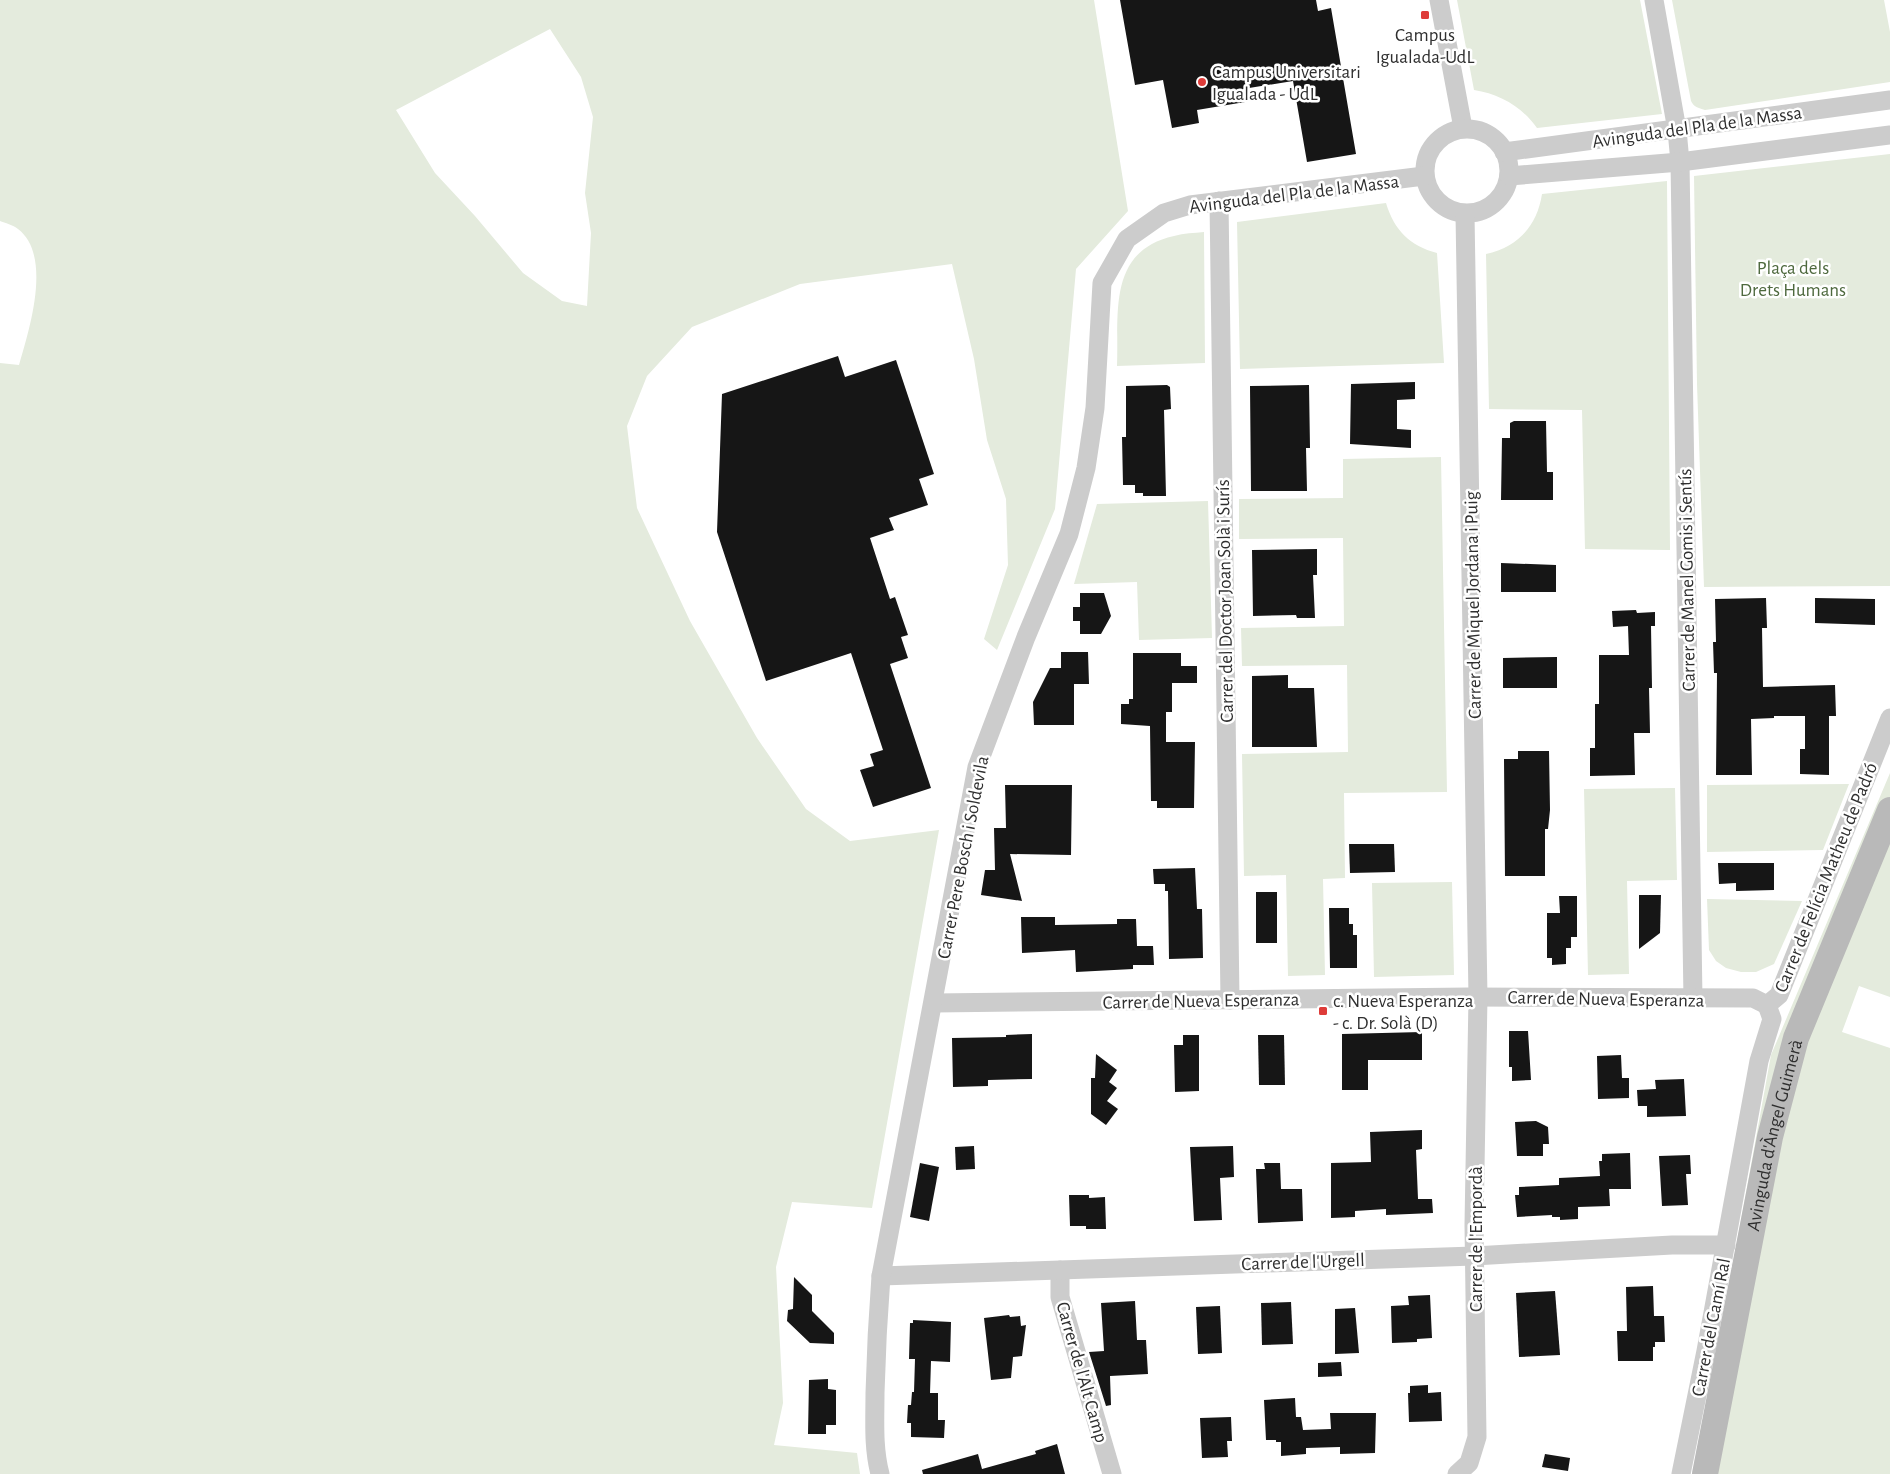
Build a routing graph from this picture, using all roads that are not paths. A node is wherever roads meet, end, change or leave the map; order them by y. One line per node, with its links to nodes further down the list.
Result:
1 (1439, 0): 4 (street)
2 (1654, 0): 5 (street, Carrer de Manel Gomis i Sentís)
3 (1890, 100): 5 (street, Avinguda del Pla de la Massa)
4 (1463, 128): 7 (street); 9 (street)
5 (1678, 130): 7 (street, Avinguda del Pla de la Massa); 8 (street, Carrer de Manel Gomis i Sentís)
6 (1890, 135): 8 (street, Avinguda del Pla de la Massa)
7 (1504, 152): 10 (street)
8 (1680, 162): 10 (street, Avinguda del Pla de la Massa); 17 (street, Carrer de Manel Gomis i Sentís)
9 (1424, 176): 11 (street, Avinguda del Pla de la Massa); 13 (street)
10 (1509, 176): 13 (street)
11 (1218, 201): 12 (street, Avinguda del Pla de la Massa); 18 (street, Carrer del Doctor Joan Solà i Surís)
12 (1164, 213): 19 (street, Carrer Pere Bosch i Soldevila)
13 (1466, 214): 16 (street, Carrer de Miquel Jordana i Puig)
14 (1890, 718): 20 (street, Carrer de Felícia Matheu de Padró)
15 (1890, 810): 29 (street, Avinguda d'Àngel Guimerà)
16 (1478, 997): 17 (street, Carrer de Nueva Esperanza); 18 (street, Carrer de Nueva Esperanza); 22 (street, Carrer de l'Empordà)
17 (1693, 999): 20 (street, Carrer de Nueva Esperanza)
18 (1230, 1000): 19 (street, Carrer de Nueva Esperanza)
19 (934, 1003): 24 (street, Carrer Pere Bosch i Soldevila)
20 (1767, 1005): 21 (street, Carrer del Camí Ral)
21 (1726, 1245): 22 (street, Carrer de l'Urgell); 28 (street, Carrer del Camí Ral)
22 (1474, 1256): 23 (street, Carrer de l'Urgell); 27 (street, Carrer de l'Empordà)
23 (1060, 1270): 24 (street, Carrer de l'Urgell); 26 (street, Carrer de l'Alt Camp)
24 (881, 1276): 25 (street, Carrer Pere Bosch i Soldevila)
25 (880, 1474)
26 (1112, 1474)
27 (1457, 1474)
28 (1681, 1474)
29 (1705, 1474)

